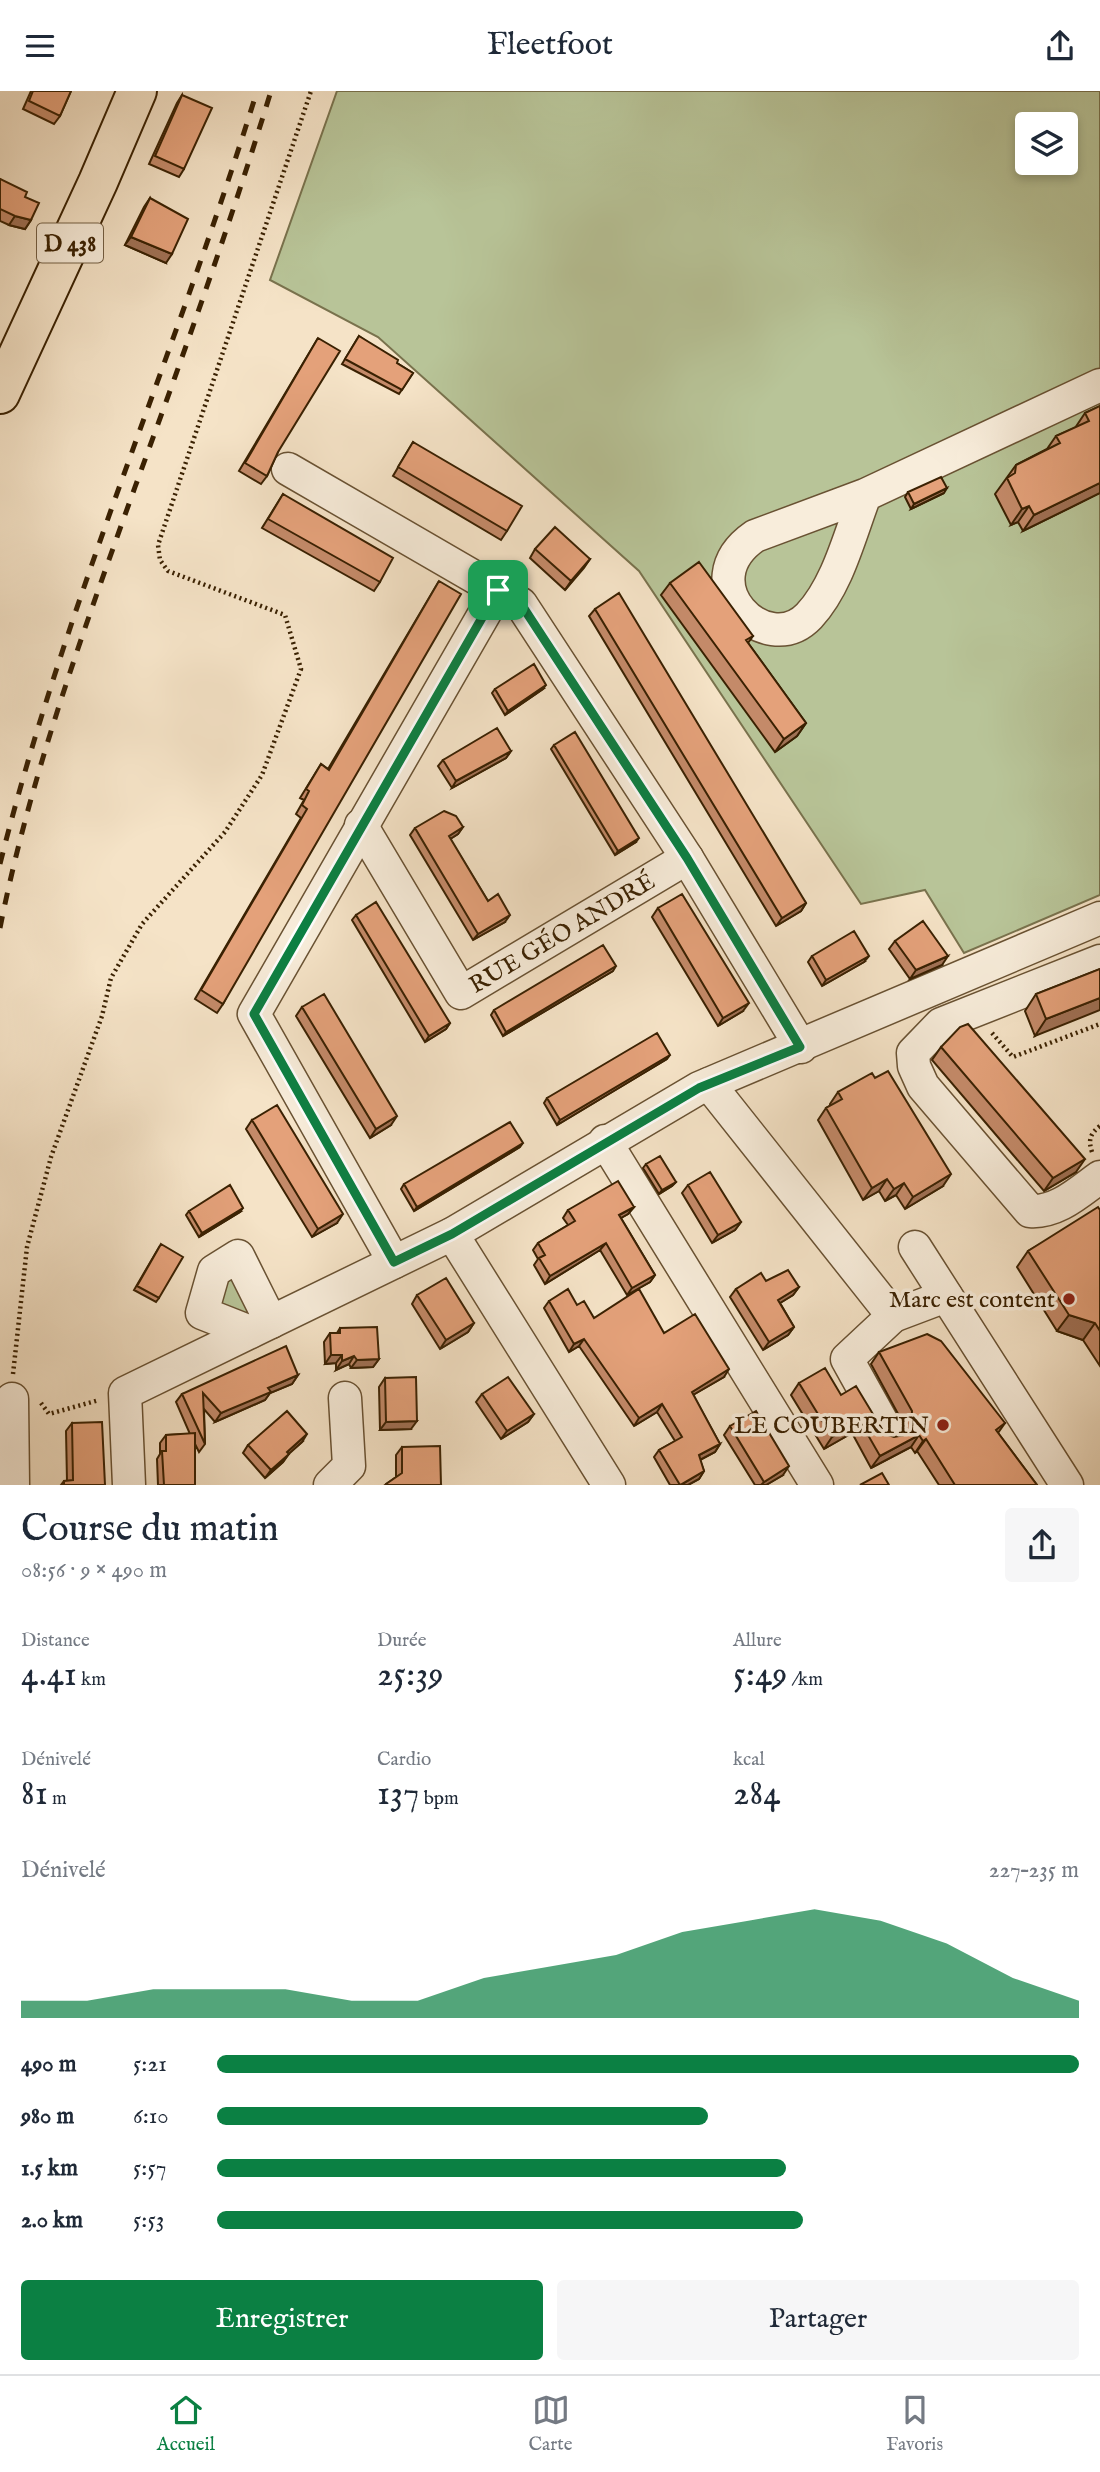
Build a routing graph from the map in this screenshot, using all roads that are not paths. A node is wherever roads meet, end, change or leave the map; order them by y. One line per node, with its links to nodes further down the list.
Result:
1 (137, 91): 3 (main road, D 438)
2 (1100, 385): 5 (street)
3 (0, 394)
4 (288, 469): 6 (street)
5 (864, 495): 5 (street)
6 (498, 590): 7 (street); 8 (street)
7 (361, 825): 8 (street, RUE GÉO ANDRÉ); 17 (street)
8 (687, 858): 11 (street)
9 (1100, 918): 11 (street)
10 (1100, 961): 14 (street)
11 (800, 1047): 12 (street)
12 (709, 1084): 13 (street); 19 (street)
13 (606, 1141): 15 (street); 27 (street)
14 (1100, 1177)
15 (452, 1234): 17 (street); 26 (street)
16 (915, 1247): 18 (street)
17 (394, 1262): 24 (street)
18 (946, 1296): 19 (street); 28 (street)
19 (893, 1316): 22 (street)
20 (22, 1390): 23 (street)
21 (345, 1398): 25 (street)
22 (887, 1431)
23 (13, 1485)
24 (129, 1485)
25 (330, 1485)
26 (609, 1485)
27 (817, 1485)
28 (1067, 1485)

